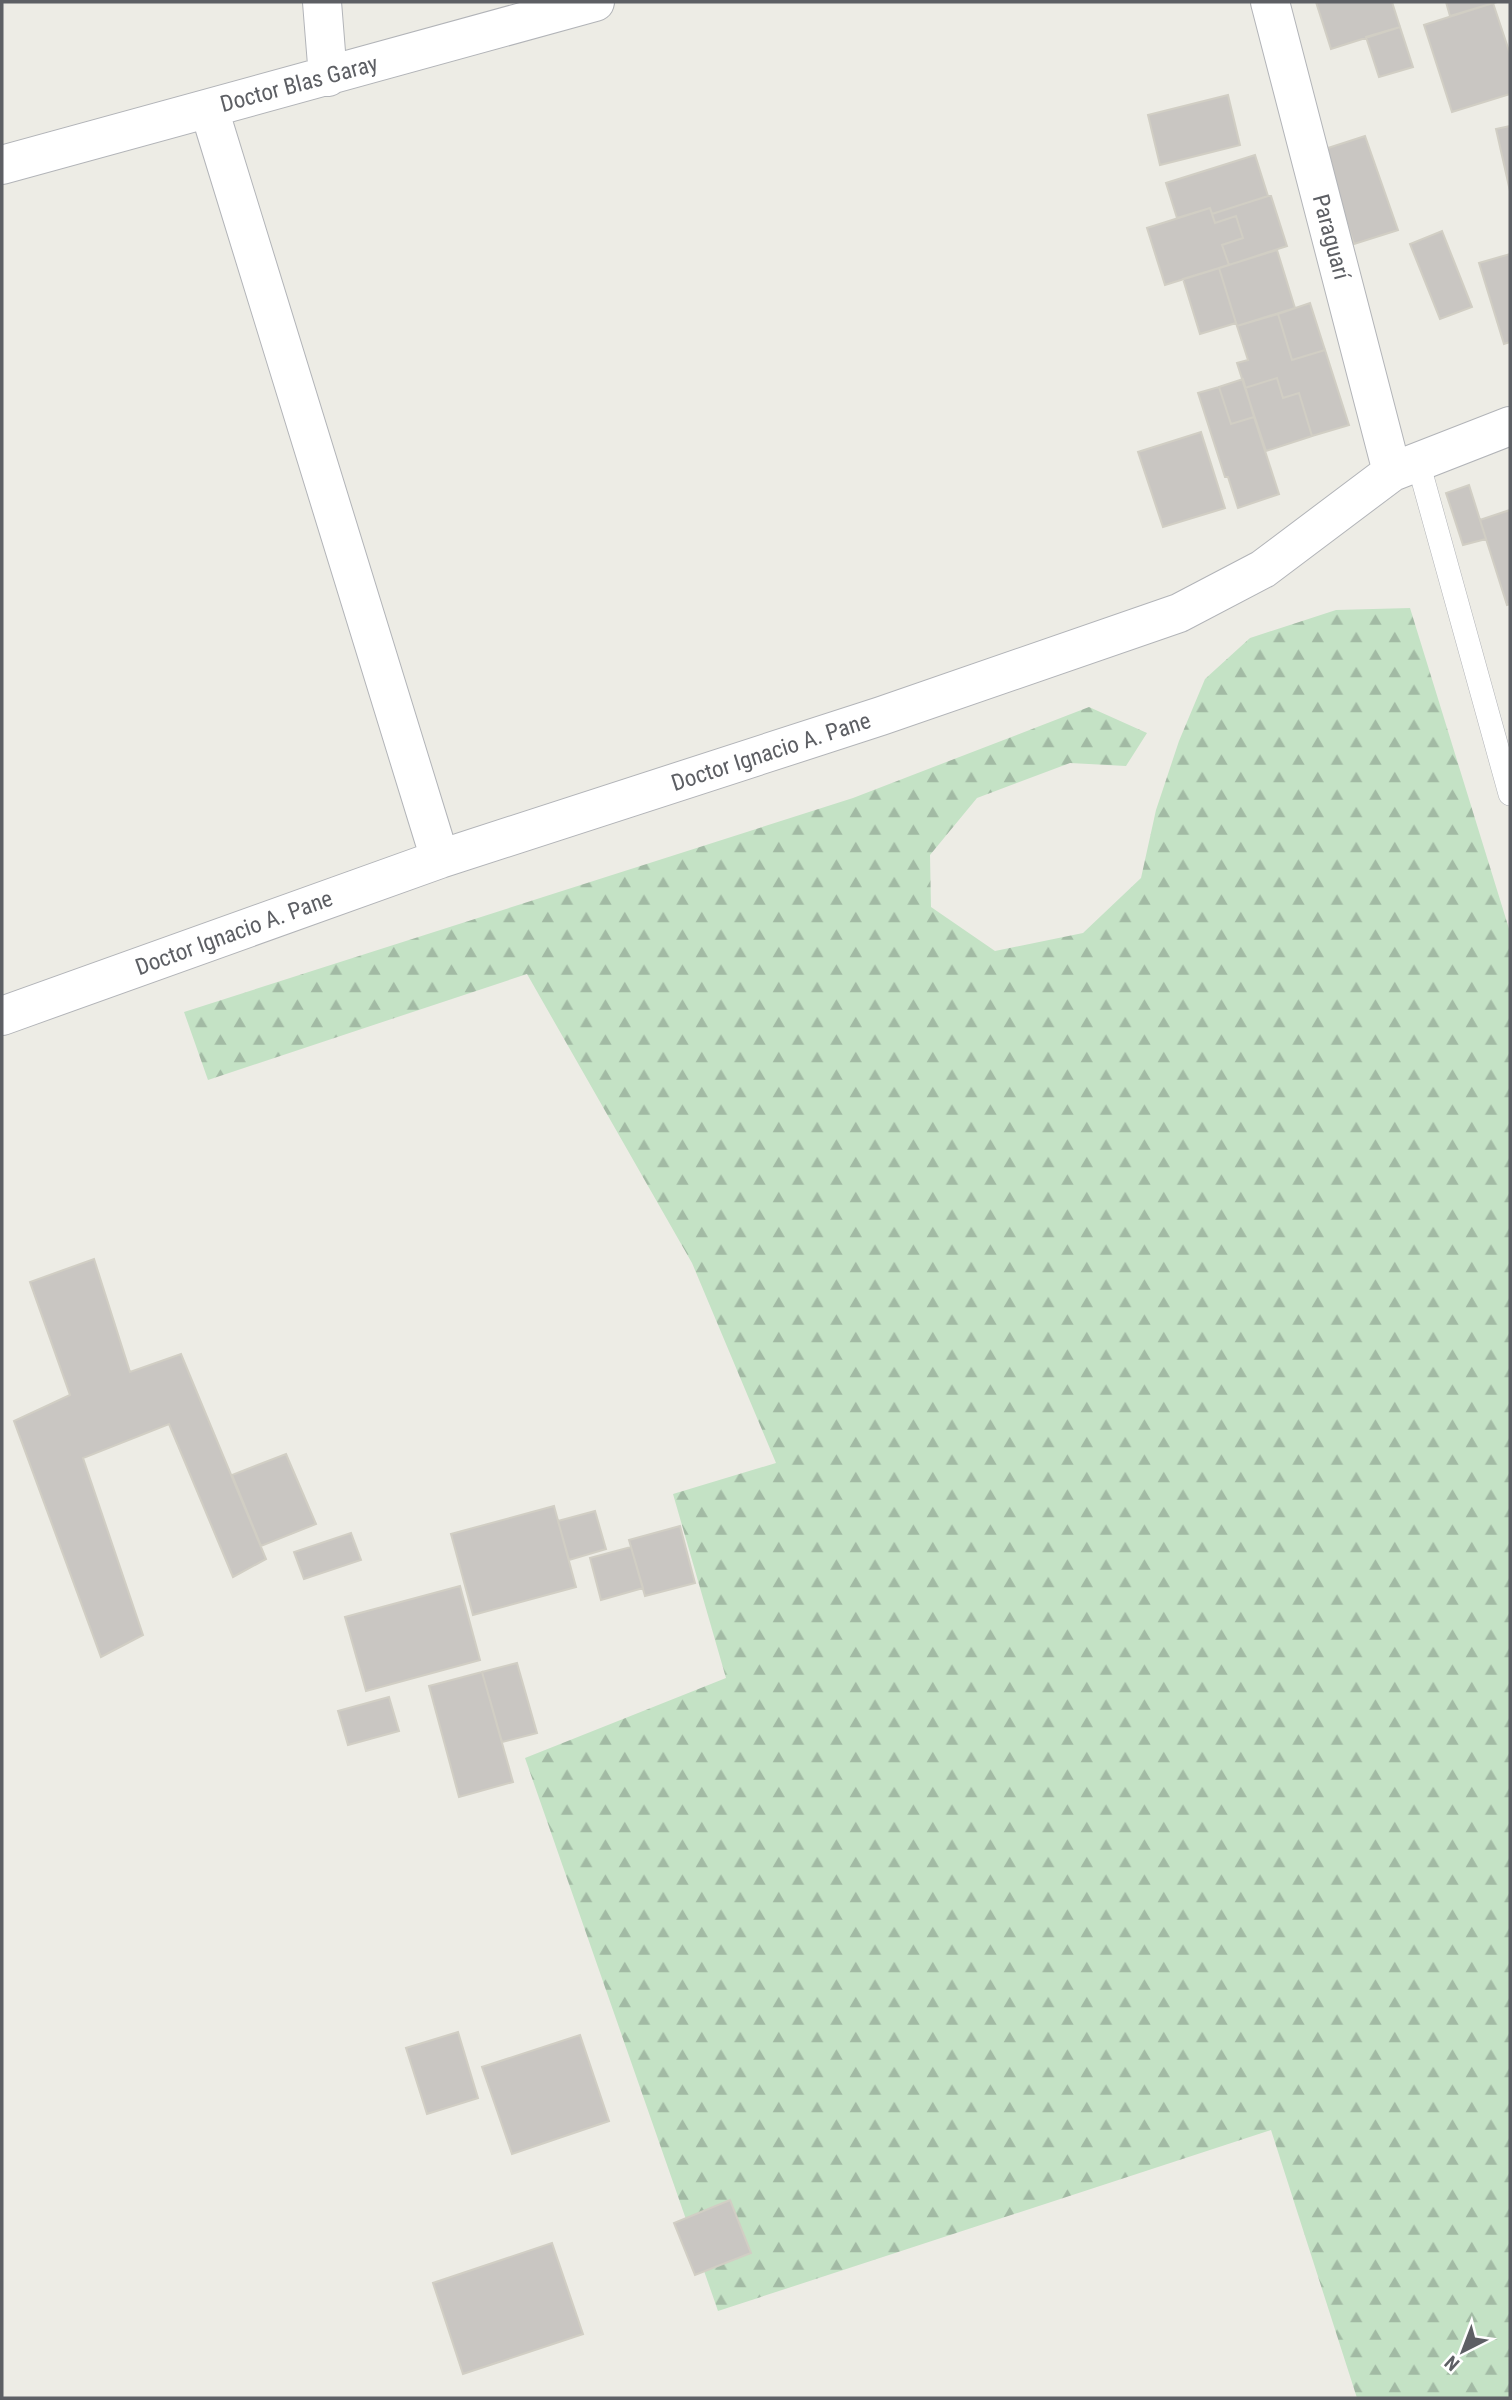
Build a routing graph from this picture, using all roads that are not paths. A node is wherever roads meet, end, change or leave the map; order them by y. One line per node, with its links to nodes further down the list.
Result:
1 (322, 2): 4 (street)
2 (595, 2): 4 (street, Doctor Blas Garay)
3 (1270, 2): 8 (street, Paraguarí)
4 (328, 77): 5 (street, Doctor Blas Garay)
5 (209, 108): 6 (street, Doctor Blas Garay); 10 (street)
6 (2, 165)
7 (1510, 426): 8 (street, Doctor Ignacio A. Pane)
8 (1405, 467): 9 (lane); 10 (street, Doctor Ignacio A. Pane)
9 (1510, 794)
10 (440, 859): 11 (street, Doctor Ignacio A. Pane)
11 (2, 1016)

